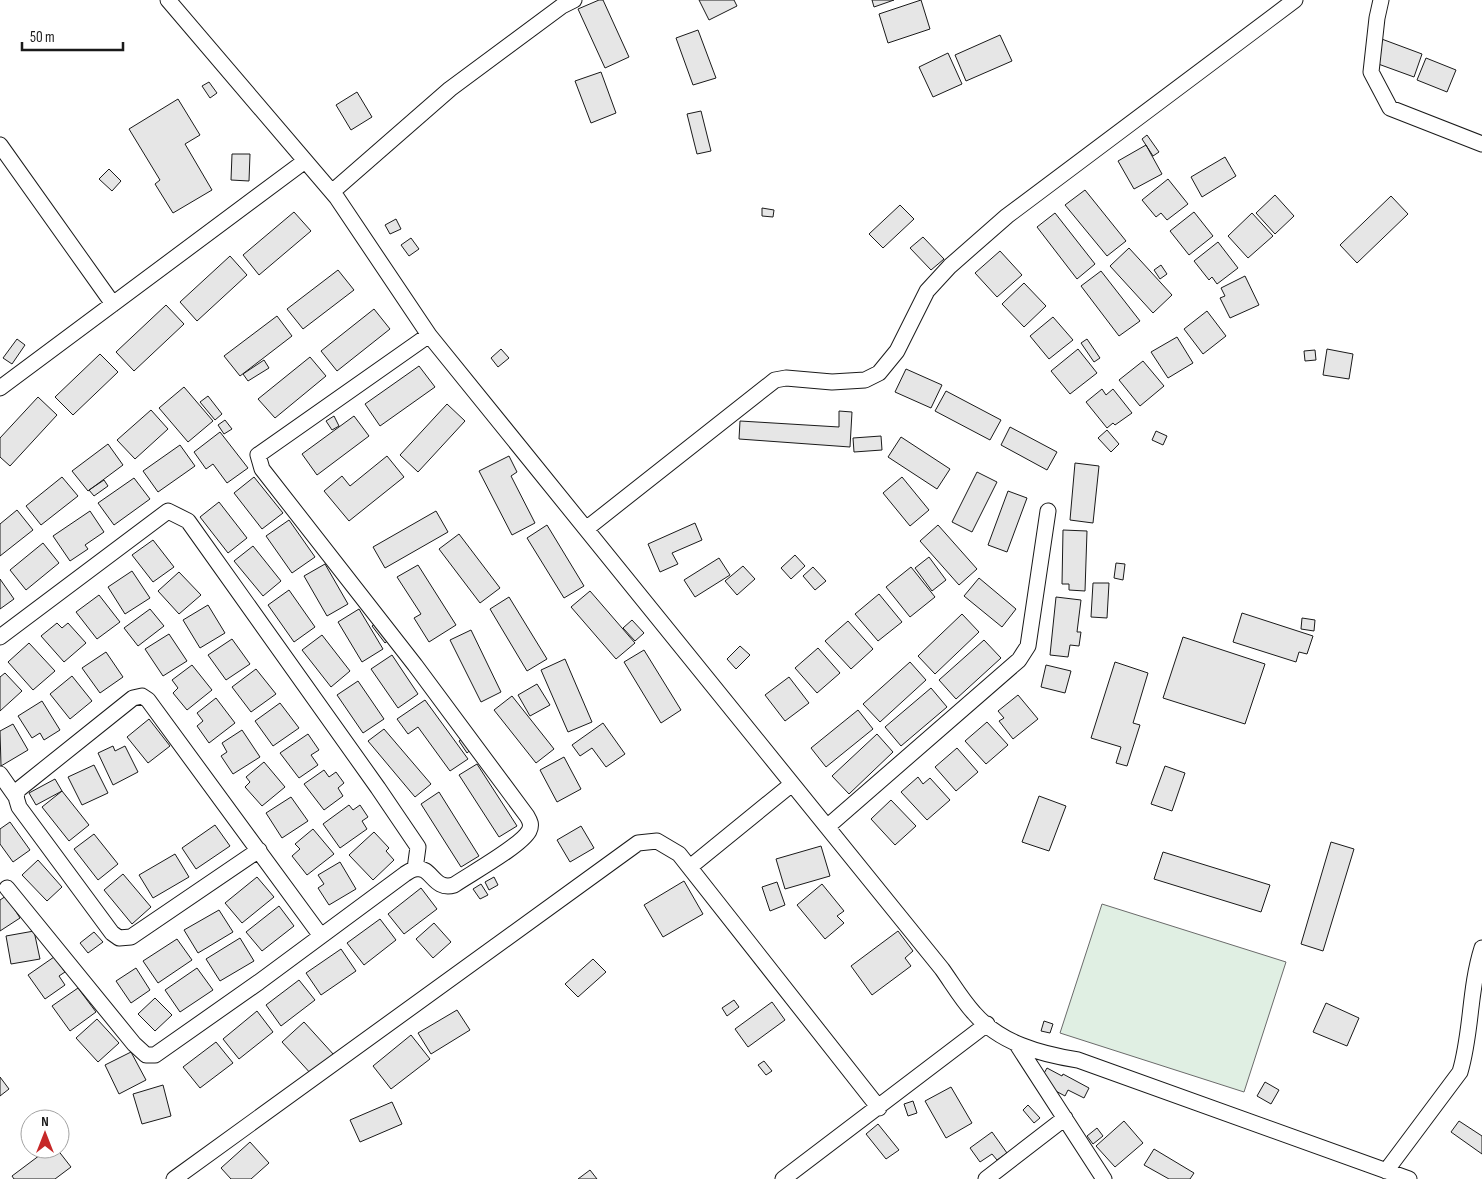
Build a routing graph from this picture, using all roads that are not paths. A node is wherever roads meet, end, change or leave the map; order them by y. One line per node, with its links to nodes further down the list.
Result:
1 (168, 0): 7 (street)
2 (1295, 0): 13 (street)
3 (1381, 0): 5 (street)
4 (564, 2): 8 (street)
5 (1482, 144)
6 (0, 145): 9 (street)
7 (305, 161): 8 (street); 9 (street)
8 (332, 192): 10 (street)
9 (113, 304): 11 (street)
10 (429, 335): 13 (street); 21 (street)
11 (0, 388)
12 (1048, 511): 18 (street)
13 (586, 530): 16 (street)
14 (0, 637): 21 (street)
15 (0, 774): 17 (street)
16 (792, 784): 18 (street); 20 (street)
17 (16, 797): 19 (street); 19 (street)
18 (827, 827): 25 (street)
19 (259, 850): 23 (street)
20 (690, 867): 27 (street); 30 (street)
21 (416, 868): 23 (street)
22 (7, 888): 23 (street)
23 (321, 936)
24 (1482, 948): 29 (street)
25 (987, 1024): 26 (street); 27 (street)
26 (1016, 1043): 28 (street); 29 (street)
27 (879, 1108): 31 (street)
28 (1065, 1118): 32 (street); 33 (street)
29 (1386, 1171): 34 (street)
30 (174, 1179)
31 (784, 1179)
32 (986, 1179)
33 (1104, 1179)
34 (1408, 1179)

